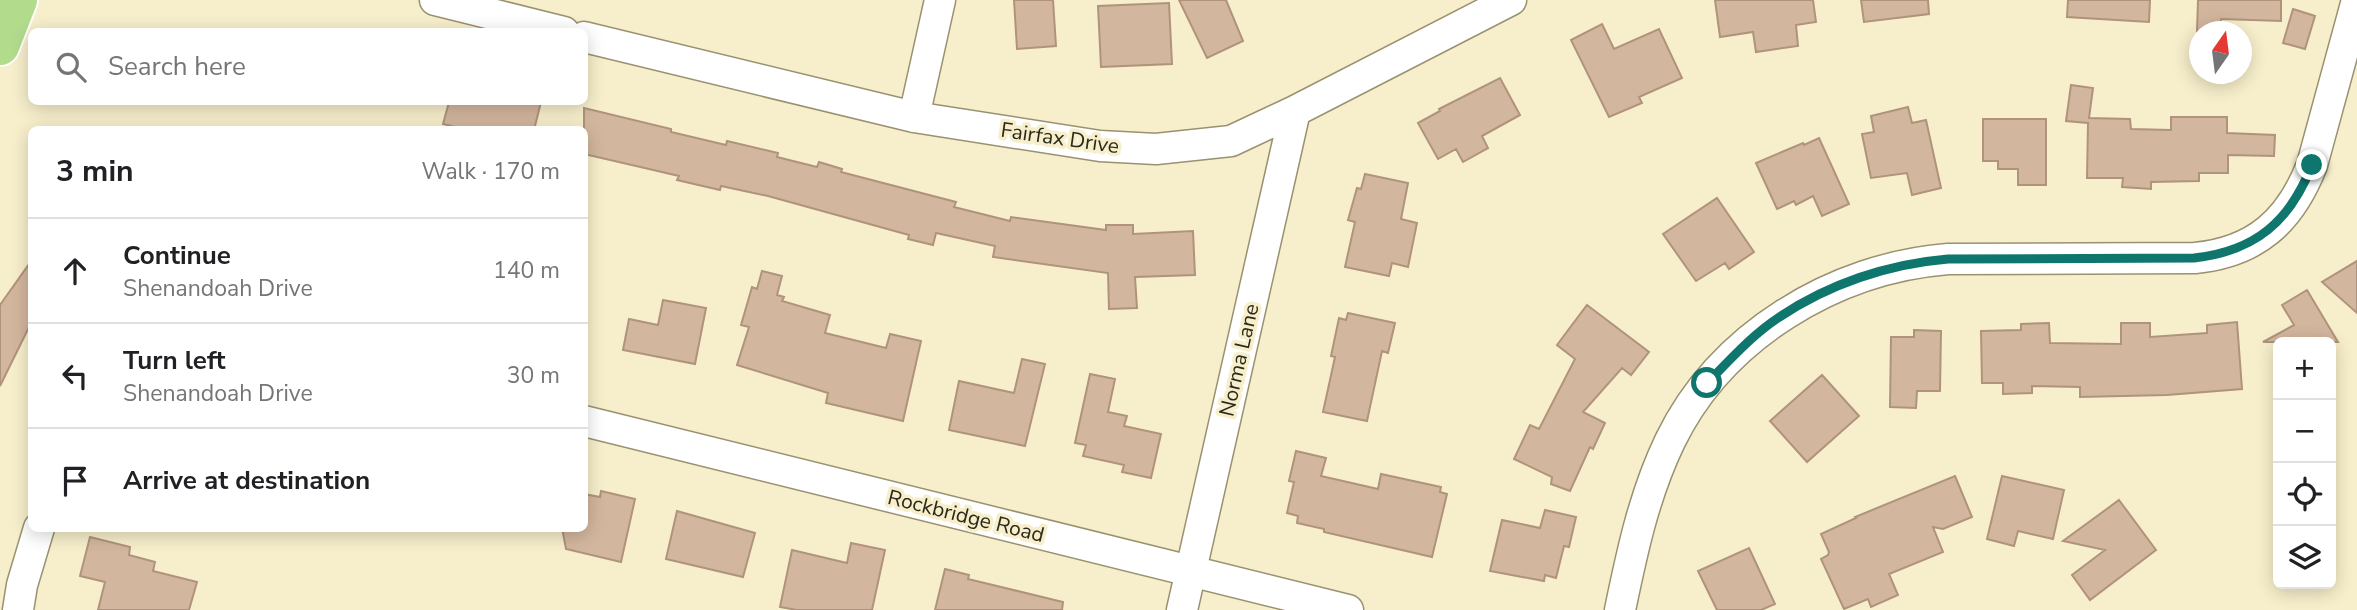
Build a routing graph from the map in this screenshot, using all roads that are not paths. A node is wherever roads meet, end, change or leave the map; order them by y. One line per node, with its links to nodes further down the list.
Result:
1 (18, 0): 8 (highway)
2 (435, 0): 6 (street)
3 (940, 0): 10 (street)
4 (2357, 0): 17 (street)
5 (1502, 2): 9 (street, Fairfax Drive)
6 (548, 28)
7 (588, 38): 10 (street, Fairfax Drive)
8 (0, 46)
9 (1295, 111): 10 (street, Fairfax Drive); 13 (street, Norma Lane)
10 (914, 117)
11 (588, 422): 13 (street, Rockbridge Road)
12 (38, 532): 14 (street)
13 (1191, 573): 15 (street, Norma Lane); 16 (street, Rockbridge Road)
14 (18, 610)
15 (1182, 610)
16 (1348, 610)
17 (1620, 610)

